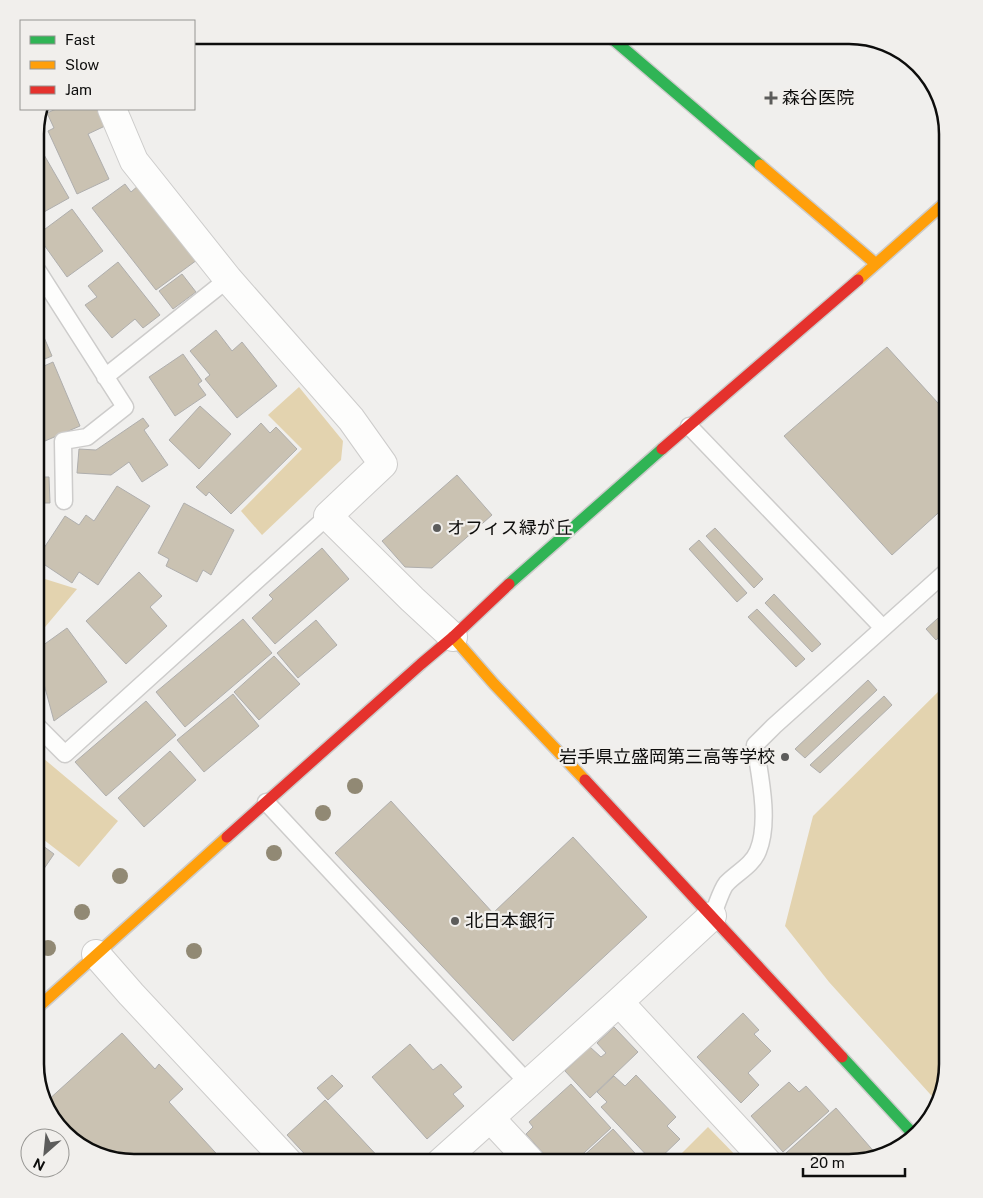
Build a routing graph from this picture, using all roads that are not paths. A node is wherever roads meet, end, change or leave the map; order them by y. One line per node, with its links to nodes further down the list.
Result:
1 (619, 44): 4 (street)
2 (112, 110): 5 (street)
3 (939, 208): 4 (street)
4 (876, 264): 8 (street)
5 (228, 279): 7 (lane); 10 (street)
6 (44, 280): 7 (lane)
7 (105, 377): 9 (lane)
8 (689, 426): 12 (lane); 13 (street)
9 (64, 501)
10 (328, 516): 13 (street); 14 (lane)
11 (939, 578): 12 (lane)
12 (884, 628): 16 (lane)
13 (453, 637): 15 (street); 16 (street)
14 (44, 733)
15 (266, 802): 17 (street); 20 (lane)
16 (712, 916): 19 (street); 22 (street)
17 (96, 954): 18 (street); 23 (street)
18 (44, 1002)
19 (619, 1002): 20 (street); 26 (street)
20 (528, 1083): 21 (street)
21 (490, 1118): 24 (street); 25 (street)
22 (910, 1131)
23 (281, 1154)
24 (450, 1154)
25 (524, 1154)
26 (760, 1154)

